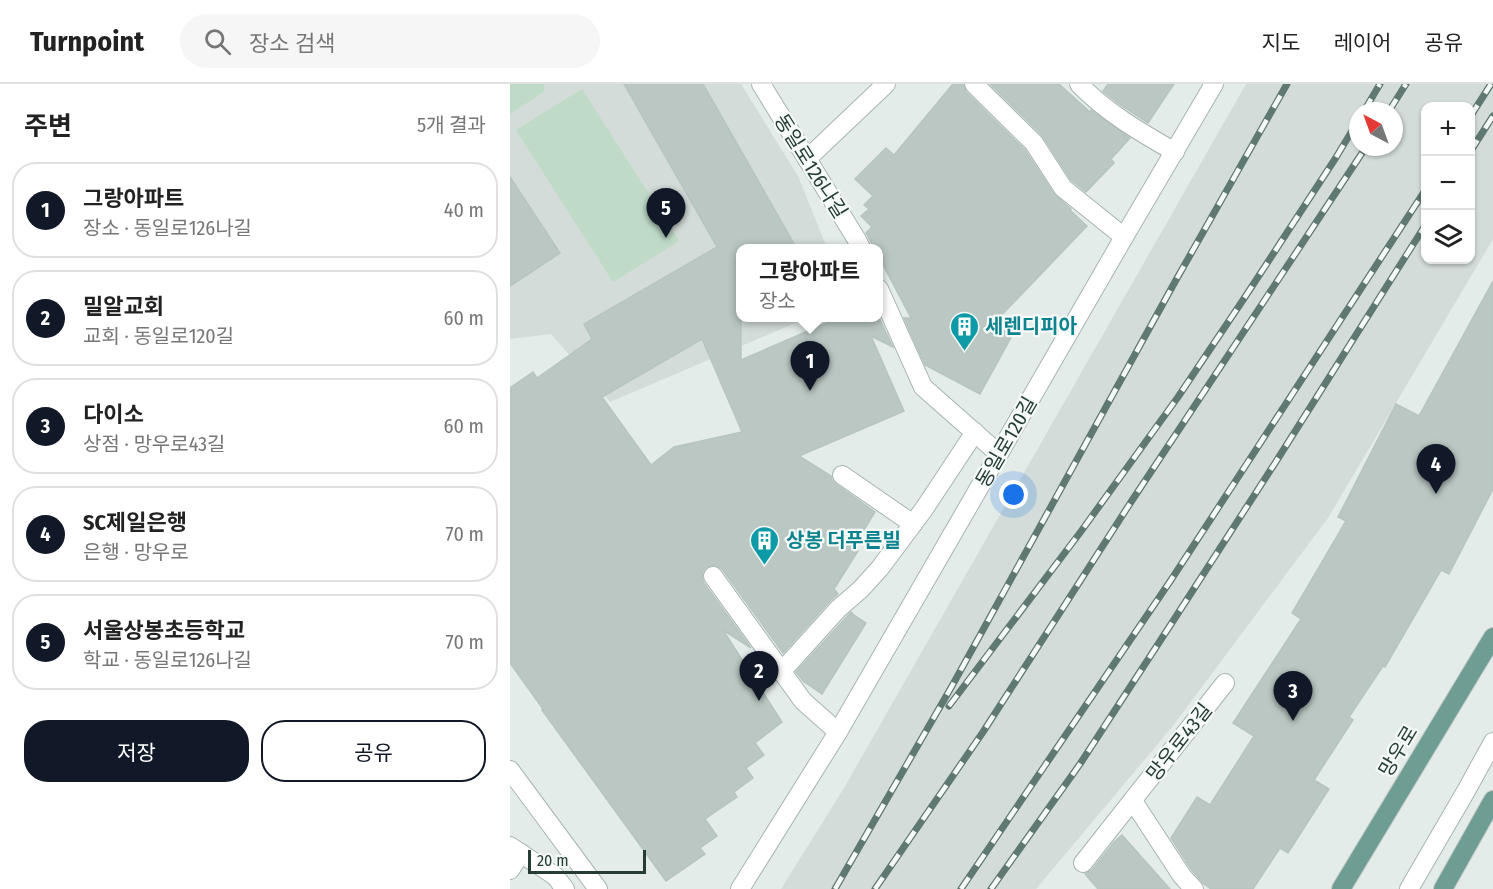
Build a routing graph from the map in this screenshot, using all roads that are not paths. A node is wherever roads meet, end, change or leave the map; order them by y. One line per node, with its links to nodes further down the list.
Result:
1 (761, 84): 7 (street, 동일로126나길)
2 (886, 84): 7 (street)
3 (974, 84): 8 (street)
4 (1079, 84): 6 (street)
5 (1214, 84): 6 (street, 동일로120길)
6 (1175, 152): 8 (street, 동일로120길)
7 (807, 159): 9 (street, 동일로126나길)
8 (1124, 237): 12 (street, 동일로120길)
9 (859, 244)
10 (883, 298): 11 (street)
11 (975, 432): 12 (street); 14 (street, 동일로120길)
12 (999, 453): 19 (street, 동일로120길)
13 (842, 475): 14 (street)
14 (913, 524): 17 (street, 동일로120길)
15 (713, 576): 17 (street)
16 (1493, 637): 31 (main road, 망우로)
17 (782, 672): 19 (street)
18 (1225, 683): 23 (street, 망우로43길)
19 (838, 732): 29 (street, 동일로120길)
20 (1493, 742): 32 (street)
21 (510, 770): 28 (street)
22 (1493, 800): 33 (main road)
23 (1133, 801): 25 (street, 망우로43길); 30 (street, 망우로43길)
24 (515, 850): 26 (street); 27 (street)
25 (1083, 863)
26 (510, 870)
27 (566, 889)
28 (598, 889)
29 (740, 889)
30 (1194, 889)
31 (1341, 889)
32 (1409, 889)
33 (1443, 889)

